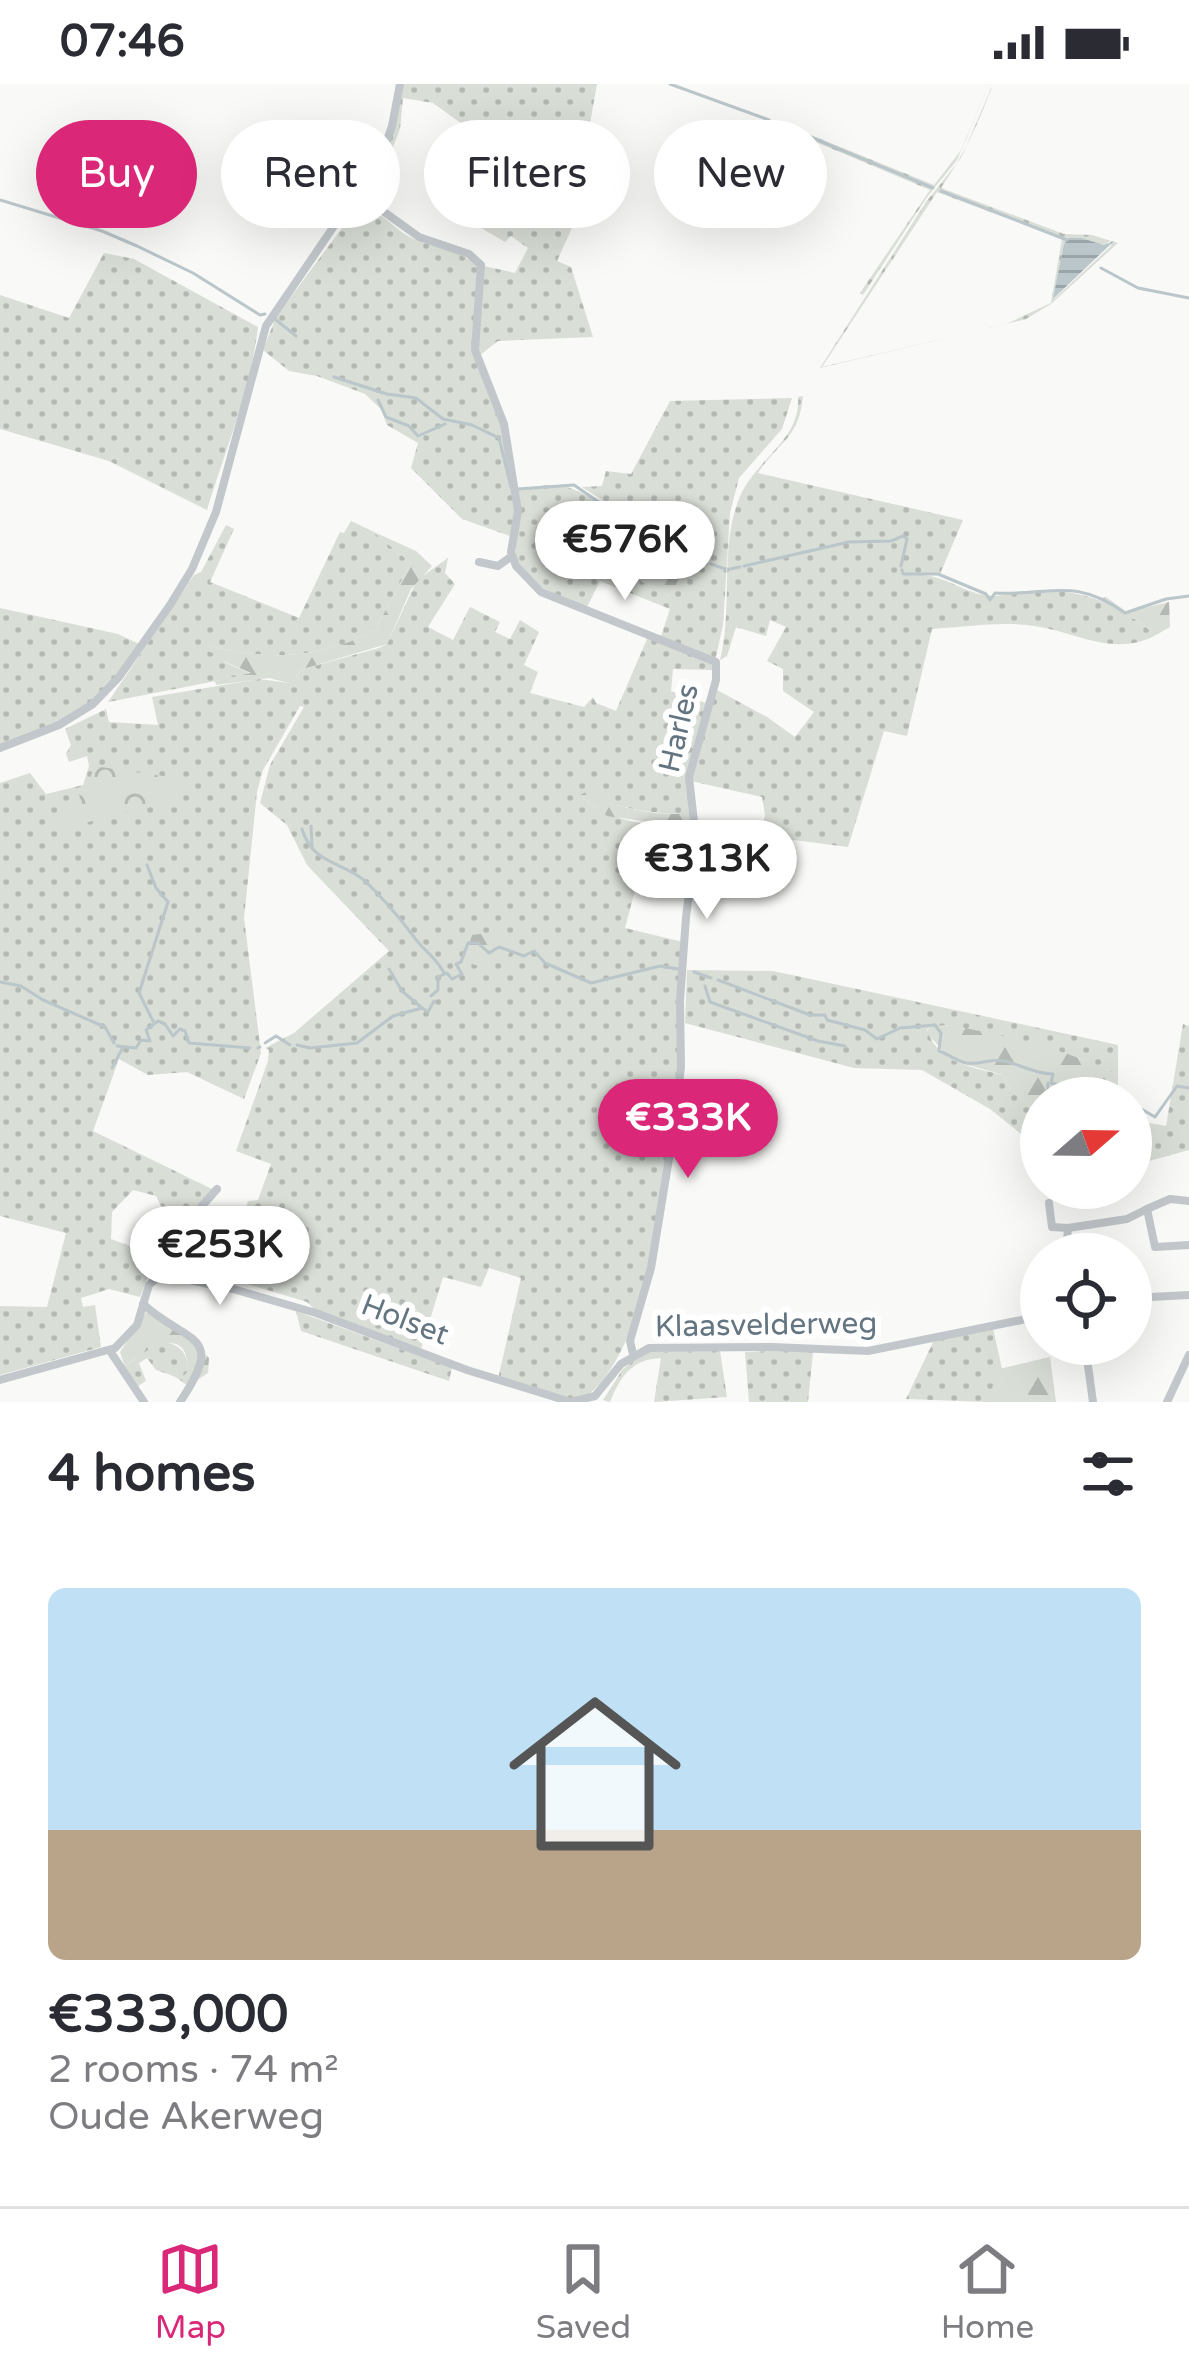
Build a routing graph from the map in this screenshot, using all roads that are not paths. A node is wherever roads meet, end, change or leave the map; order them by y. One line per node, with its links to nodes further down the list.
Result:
1 (400, 84): 2 (street)
2 (392, 120)
3 (400, 224): 5 (street)
4 (334, 228): 9 (street)
5 (512, 556): 7 (street); 8 (street)
6 (479, 562): 7 (street, Harles)
7 (498, 566): 8 (street, Harles)
8 (522, 575): 24 (street, Harles)
9 (0, 748)
10 (217, 1189): 18 (street)
11 (1189, 1201): 12 (street)
12 (1152, 1207)
13 (1050, 1209): 15 (street)
14 (1148, 1209): 15 (street); 17 (street)
15 (1069, 1228): 16 (street)
16 (1068, 1233)
17 (1189, 1245)
18 (160, 1274): 21 (street); 28 (street, Holset)
19 (1189, 1295): 20 (street)
20 (1152, 1297)
21 (143, 1304): 23 (street); 30 (street)
22 (1020, 1320): 24 (street, Klaasvelderweg)
23 (110, 1351): 27 (street); 29 (street)
24 (633, 1354): 28 (street)
25 (1189, 1354): 32 (street)
26 (1088, 1365): 31 (street)
27 (0, 1380)
28 (598, 1399)
29 (144, 1402)
30 (180, 1402)
31 (1093, 1402)
32 (1167, 1402)

